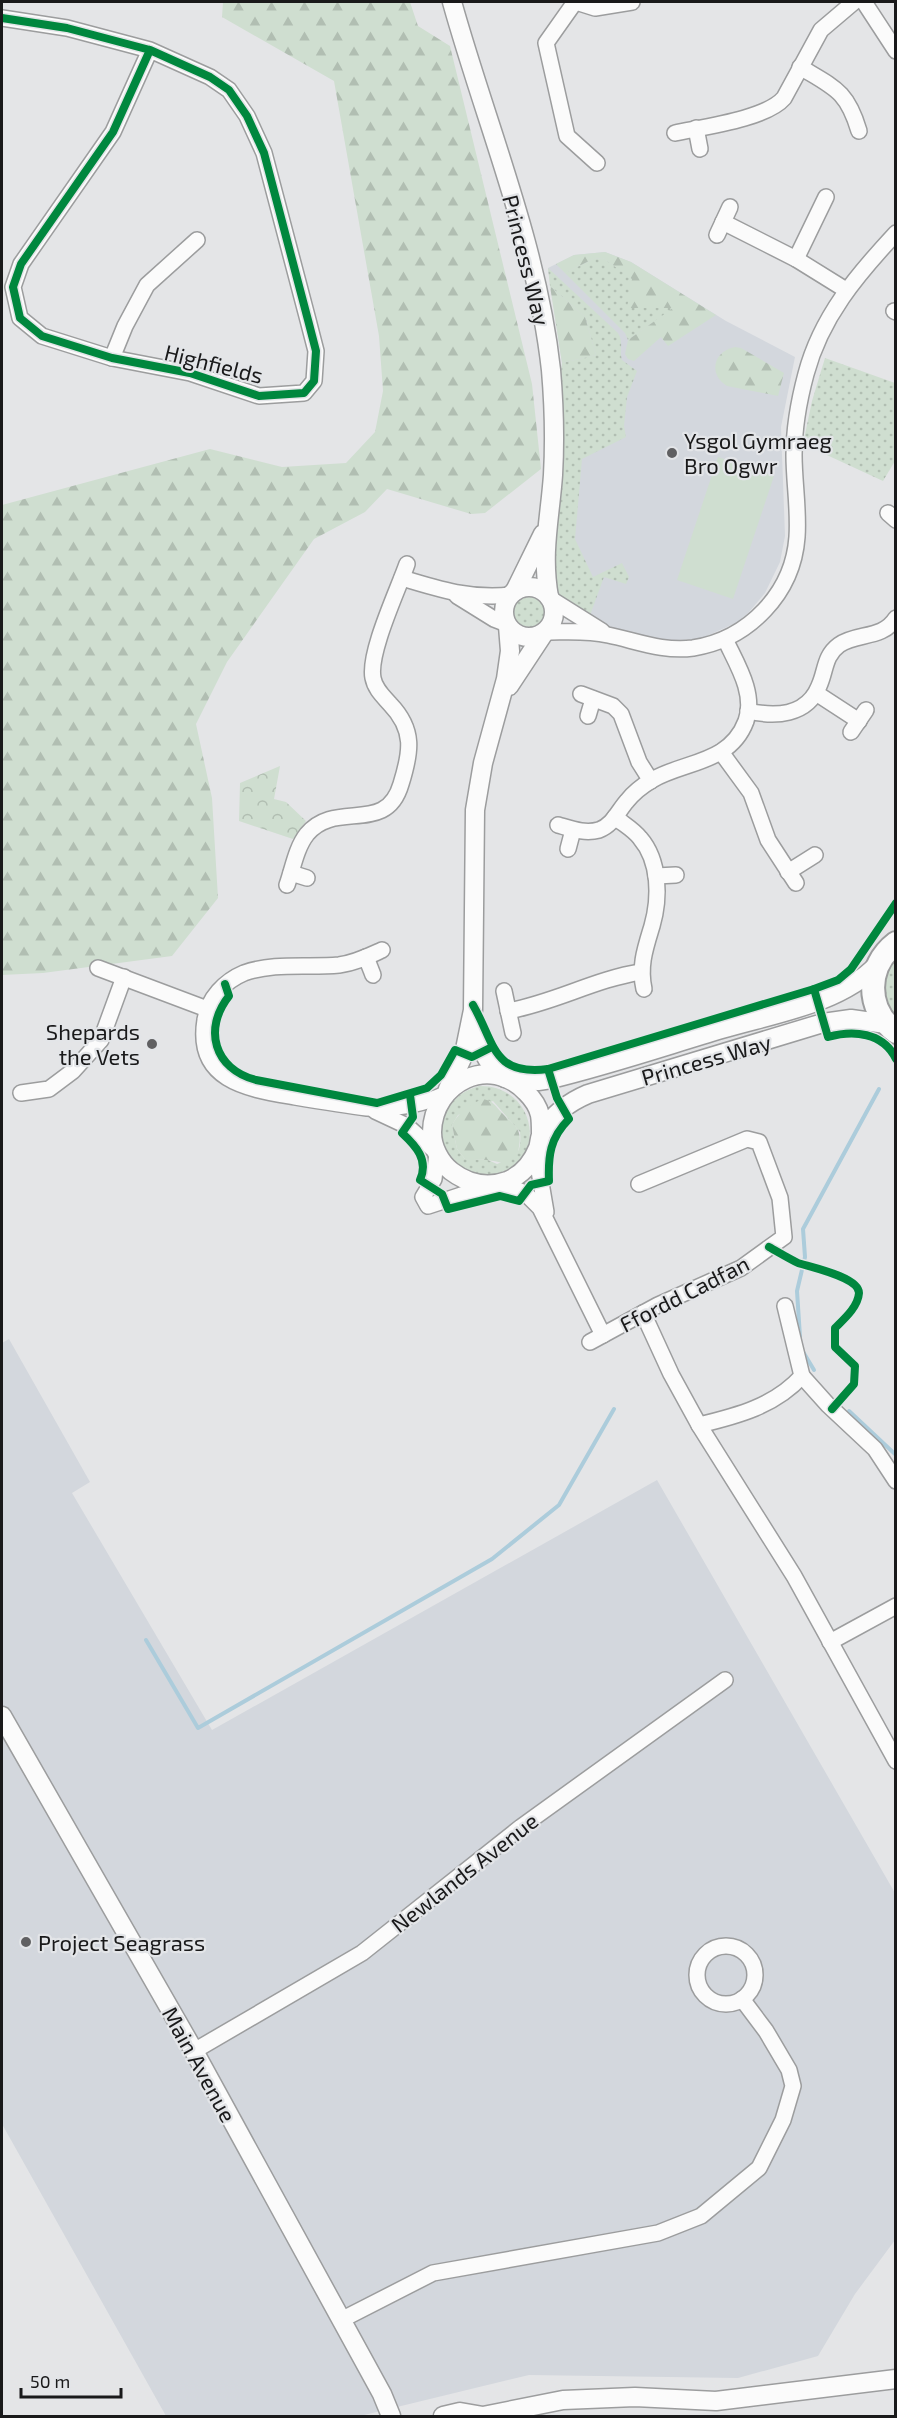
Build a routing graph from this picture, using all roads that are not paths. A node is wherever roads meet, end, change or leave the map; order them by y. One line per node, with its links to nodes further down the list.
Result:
1 (452, 2): 22 (street, Princess Way)
2 (576, 2): 3 (street); 14 (street)
3 (632, 2)
4 (854, 2): 9 (street)
5 (864, 2): 8 (street)
6 (2, 18): 7 (street, Highfields)
7 (150, 50): 21 (street, Highfields); 21 (street, Highfields)
8 (896, 51)
9 (800, 67): 10 (street); 11 (street)
10 (696, 128): 12 (street); 13 (street)
11 (859, 131)
12 (675, 133)
13 (700, 148)
14 (597, 163)
15 (826, 197): 19 (street)
16 (730, 207): 19 (street)
17 (896, 233): 20 (street)
18 (197, 240): 21 (street)
19 (796, 259): 20 (street)
20 (846, 290): 30 (street)
21 (112, 358)
22 (546, 527): 24 (street, Princess Way); 25 (street, Princess Way)
23 (453, 593): 24 (street); 27 (street); 45 (street)
24 (513, 593): 25 (street); 27 (street, Princess Way)
25 (550, 598): 28 (street, Princess Way); 29 (street)
26 (896, 618): 31 (street)
27 (507, 625): 28 (street); 32 (street, Princess Way)
28 (544, 633): 29 (street); 32 (street, Princess Way)
29 (607, 634): 30 (street)
30 (725, 639): 33 (street)
31 (816, 693): 33 (street); 35 (street)
32 (503, 696): 57 (street, Princess Way)
33 (748, 711): 36 (street)
34 (588, 716): 37 (street)
35 (859, 721)
36 (721, 752): 37 (street); 42 (street)
37 (651, 781): 38 (street)
38 (615, 817): 40 (street); 44 (street)
39 (558, 825): 40 (street)
40 (573, 830): 41 (street)
41 (568, 849)
42 (815, 855)
43 (676, 875): 44 (street)
44 (656, 876): 51 (street)
45 (307, 878)
46 (895, 942): 49 (main road)
47 (382, 950): 48 (street)
48 (366, 957): 52 (street); 56 (street)
49 (877, 965): 59 (main road); 61 (street, Princess Way)
50 (98, 968): 53 (street)
51 (641, 972): 54 (street); 58 (street)
52 (373, 975)
53 (124, 977): 56 (street); 63 (street)
54 (644, 989)
55 (504, 991): 58 (street)
56 (207, 1009): 64 (street)
57 (473, 1010): 61 (street, Princess Way); 62 (street, Princess Way)
58 (508, 1011): 60 (street)
59 (891, 1028): 65 (street, Princess Way)
60 (513, 1033)
61 (507, 1078): 62 (street, Princess Way); 65 (street, Princess Way)
62 (446, 1092): 64 (street); 66 (street, Princess Way)
63 (21, 1093)
64 (367, 1108): 66 (street)
65 (540, 1140): 67 (street, Princess Way); 69 (street, Ffordd Cadfan)
66 (436, 1153): 67 (street); 67 (street)
67 (496, 1184): 69 (street, Ffordd Cadfan)
68 (639, 1184): 71 (street, Ffordd Cadfan)
69 (547, 1218): 71 (street, Ffordd Cadfan)
70 (785, 1306): 72 (street)
71 (643, 1313): 73 (street)
72 (802, 1376): 73 (street); 74 (street)
73 (699, 1425): 76 (street)
74 (896, 1481)
75 (896, 1606): 76 (street)
76 (830, 1642): 79 (street)
77 (725, 1680): 81 (street, Newlands Avenue)
78 (2, 1716): 81 (street, Main Avenue)
79 (896, 1761)
80 (742, 1999): 82 (street)
81 (194, 2051): 82 (street, Main Avenue)
82 (341, 2320): 84 (street, Main Avenue)
83 (896, 2379): 86 (street)
84 (391, 2416)
85 (443, 2416): 86 (street)
86 (483, 2416)

